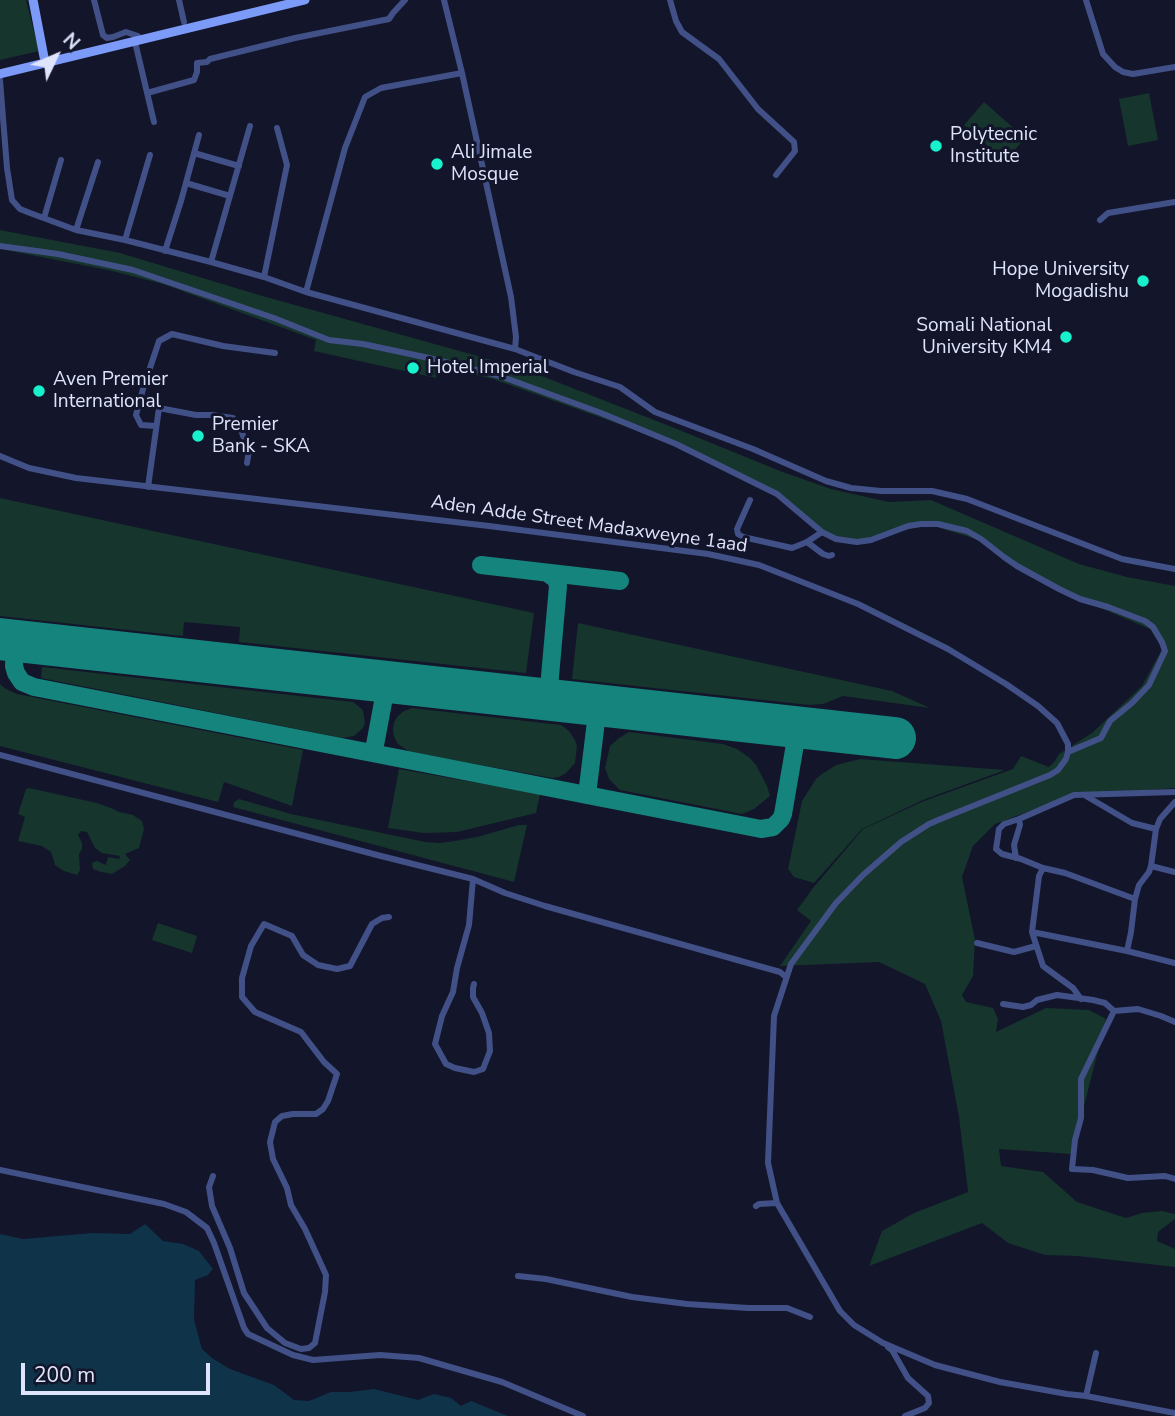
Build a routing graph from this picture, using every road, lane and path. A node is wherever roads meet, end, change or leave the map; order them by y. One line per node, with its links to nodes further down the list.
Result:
1 (33, 0): 11 (main road)
2 (94, 0): 10 (street)
3 (179, 0): 9 (street)
4 (305, 0): 10 (main road)
5 (405, 0): 16 (street)
6 (444, 0): 13 (street)
7 (670, 0): 26 (street)
8 (1086, 0): 12 (street)
9 (184, 22)
10 (138, 41): 14 (main road); 16 (street)
11 (44, 57)
12 (1175, 66)
13 (462, 73): 38 (street); 39 (street)
14 (0, 74)
15 (0, 80): 30 (street)
16 (147, 93): 17 (street)
17 (154, 122)
18 (250, 126): 25 (street)
19 (277, 128): 37 (street)
20 (200, 135): 21 (street)
21 (194, 153): 25 (street); 27 (street)
22 (150, 155): 33 (street)
23 (61, 160): 30 (street)
24 (98, 162): 32 (street)
25 (239, 166): 28 (street)
26 (776, 174)
27 (186, 183): 28 (street); 35 (street)
28 (230, 196): 36 (street)
29 (1175, 202): 31 (street)
30 (44, 218): 32 (street)
31 (1100, 220)
32 (76, 230): 33 (street)
33 (125, 240): 35 (street)
34 (0, 246): 46 (street)
35 (165, 251): 36 (street)
36 (211, 262): 37 (street)
37 (264, 277): 38 (street)
38 (306, 292): 39 (street)
39 (515, 349): 49 (street)
40 (275, 353): 41 (street)
41 (156, 426): 43 (street); 44 (street)
42 (0, 456): 44 (street, Aden Adde Street Madaxweyne 1aad)
43 (247, 463)
44 (148, 487): 50 (street, Aden Adde Street Madaxweyne 1aad)
45 (750, 499): 47 (street)
46 (822, 532): 47 (street); 50 (street)
47 (807, 542): 48 (street)
48 (832, 555)
49 (1175, 569)
50 (1068, 752): 69 (street)
51 (0, 755): 61 (street)
52 (1175, 792): 53 (street)
53 (1086, 796): 55 (street); 56 (street)
54 (1175, 802): 56 (street)
55 (1019, 819): 57 (street); 57 (street)
56 (1156, 829): 58 (street)
57 (1016, 858): 59 (street)
58 (1151, 866): 60 (street); 62 (street)
59 (1043, 868): 62 (street); 64 (street)
60 (1175, 872)
61 (473, 879): 69 (street); 70 (street)
62 (1135, 899): 67 (street)
63 (388, 917): 76 (street)
64 (1032, 932): 66 (street); 67 (street)
65 (978, 943): 66 (street)
66 (1036, 946): 71 (street)
67 (1127, 951): 68 (street)
68 (1175, 963)
69 (786, 977): 78 (street)
70 (474, 984)
71 (1081, 999): 72 (street); 73 (street)
72 (1003, 1004)
73 (1114, 1011): 74 (street); 77 (street)
74 (1175, 1022)
75 (0, 1170): 86 (street)
76 (213, 1176)
77 (1175, 1179)
78 (777, 1203): 79 (street); 82 (street)
79 (756, 1206)
80 (518, 1276): 81 (street)
81 (810, 1317)
82 (883, 1343): 84 (street); 87 (street)
83 (1096, 1353): 84 (street)
84 (1086, 1396): 85 (street)
85 (1175, 1413)
86 (583, 1416)
87 (905, 1416)

